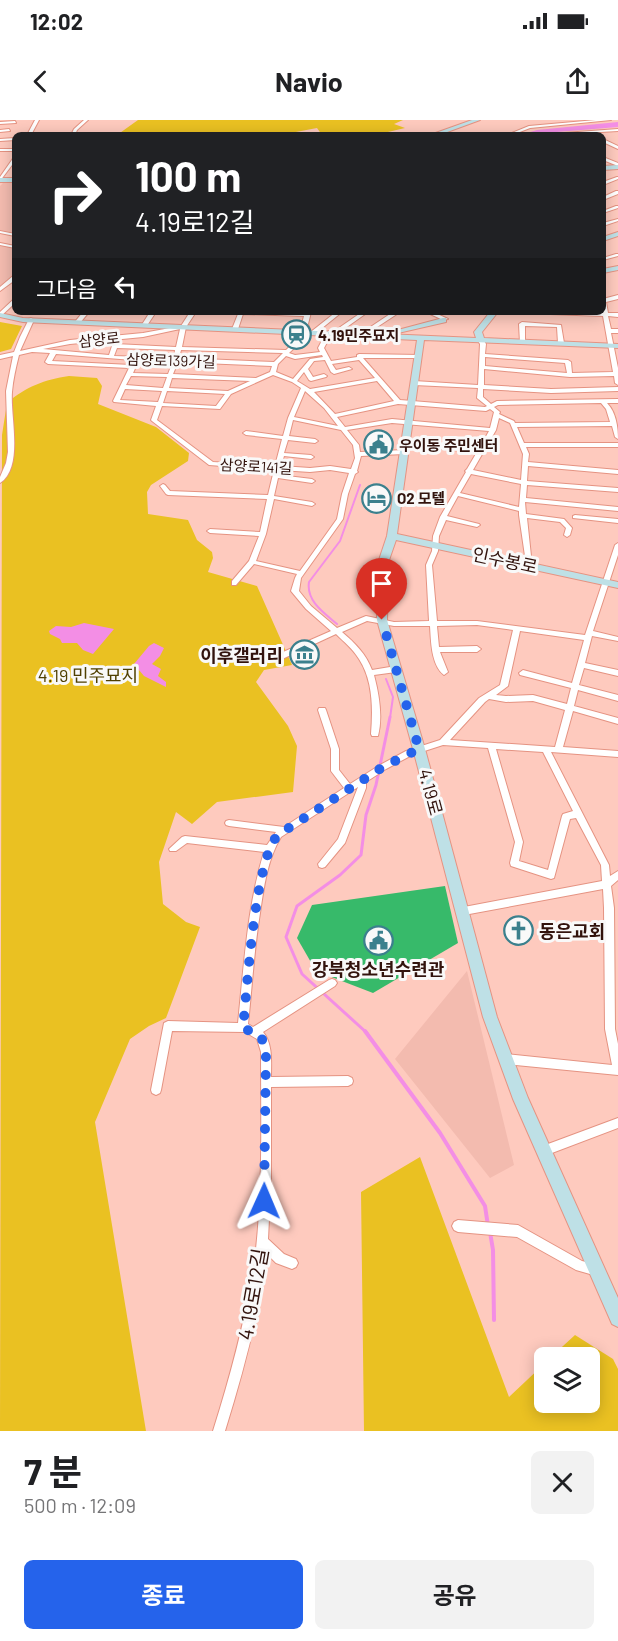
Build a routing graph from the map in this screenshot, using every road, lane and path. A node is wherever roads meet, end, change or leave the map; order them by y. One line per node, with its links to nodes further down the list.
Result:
1 (86, 120): 9 (street)
2 (477, 120): 10 (street)
3 (611, 120): 11 (street)
4 (15, 121): 5 (street)
5 (0, 123)
6 (0, 130): 7 (street)
7 (9, 130)
8 (618, 130): 12 (street)
9 (74, 132)
10 (442, 132)
11 (516, 132)
12 (591, 132)
13 (606, 142): 15 (street)
14 (606, 144): 15 (street)
15 (609, 144): 16 (street)
16 (618, 148)
17 (12, 163): 19 (street)
18 (0, 170): 19 (street)
19 (6, 170): 20 (street)
20 (0, 180)
21 (12, 280): 22 (street)
22 (0, 290)
23 (12, 303): 25 (street, 삼양로)
24 (606, 314): 37 (street); 44 (street)
25 (0, 315): 39 (street, 삼양로)
26 (84, 315): 40 (street)
27 (151, 315): 41 (street, 삼양로)
28 (191, 315): 42 (street, 삼양로141길)
29 (240, 315): 43 (street)
30 (308, 315): 46 (street)
31 (335, 315): 46 (street)
32 (360, 315): 47 (street)
33 (392, 315): 48 (street)
34 (435, 315): 38 (street)
35 (450, 315): 38 (street)
36 (492, 315): 51 (street)
37 (618, 315)
38 (444, 319): 49 (street); 50 (street)
39 (31, 320): 40 (street, 삼양로); 58 (street)
40 (77, 323): 41 (street, 삼양로)
41 (144, 326): 42 (street, 삼양로)
42 (183, 327): 43 (street, 삼양로); 55 (street, 삼양로141길); 56 (street, 삼양로)
43 (235, 329): 46 (street, 삼양로)
44 (609, 331): 45 (street); 54 (street)
45 (618, 331)
46 (311, 332): 47 (street, 삼양로); 59 (street)
47 (332, 333): 48 (street, 삼양로); 65 (street)
48 (363, 334): 49 (street, 삼양로)
49 (382, 335): 50 (street, 삼양로)
50 (421, 337): 51 (street, 삼양로); 61 (street, 4.19로)
51 (480, 339): 52 (street, 삼양로); 60 (street)
52 (522, 342): 53 (street, 삼양로); 53 (street)
53 (561, 343): 54 (street, 삼양로)
54 (614, 346): 78 (street)
55 (178, 347): 59 (street); 63 (street); 67 (street, 삼양로141길)
56 (32, 350): 57 (street, 삼양로139가길); 58 (street, 삼양로)
57 (54, 352): 63 (street, 삼양로139가길); 69 (street)
58 (16, 353): 62 (street); 123 (street)
59 (287, 353): 65 (street); 68 (street)
60 (483, 355): 70 (street); 76 (street)
61 (418, 356): 66 (street); 82 (street, 4.19로)
62 (0, 357)
63 (111, 357): 64 (street, 삼양로139가길)
64 (137, 358): 67 (street, 삼양로139가길); 69 (street)
65 (325, 358): 66 (street); 71 (street); 72 (street)
66 (361, 358): 79 (street)
67 (176, 360): 68 (street, 삼양로139가길); 75 (street, 삼양로141길)
68 (275, 364): 73 (street)
69 (133, 367): 74 (street)
70 (482, 367): 76 (street); 83 (street)
71 (305, 369): 77 (street); 81 (street)
72 (349, 369)
73 (273, 373): 80 (street); 81 (street)
74 (129, 374): 75 (street); 84 (street)
75 (170, 375): 80 (street); 85 (street, 삼양로141길)
76 (570, 375): 78 (street)
77 (324, 376)
78 (617, 378)
79 (379, 379): 86 (street); 90 (street)
80 (259, 380): 88 (street)
81 (294, 381): 86 (street)
82 (414, 383): 83 (street); 93 (street, 4.19로)
83 (481, 386): 87 (street); 94 (street)
84 (123, 387): 85 (street); 92 (street)
85 (165, 388): 88 (street); 92 (street, 삼양로141길)
86 (306, 389): 97 (street); 99 (street)
87 (618, 389)
88 (230, 393): 92 (street)
89 (618, 401): 91 (street)
90 (398, 402): 93 (street); 97 (street)
91 (603, 402): 94 (street); 95 (street)
92 (160, 403): 117 (street, 삼양로141길)
93 (411, 403): 94 (street); 100 (street, 4.19로)
94 (492, 406): 96 (street)
95 (610, 414): 98 (street); 101 (street)
96 (496, 415): 102 (street); 104 (street)
97 (333, 416): 103 (street)
98 (618, 416)
99 (291, 418): 103 (street); 107 (street)
100 (408, 423): 103 (street); 104 (street); 111 (street, 4.19로)
101 (614, 424): 102 (street); 106 (street)
102 (513, 425): 109 (street)
103 (343, 429): 114 (street)
104 (493, 430): 112 (street)
105 (246, 433): 107 (street)
106 (618, 436)
107 (286, 437): 108 (street); 113 (street)
108 (315, 441)
109 (523, 445): 110 (street); 116 (street)
110 (618, 445)
111 (404, 450): 112 (street); 114 (street); 140 (street, 4.19로)
112 (481, 451): 118 (street)
113 (281, 454): 115 (street); 117 (street)
114 (358, 454): 119 (street)
115 (311, 458)
116 (526, 464): 120 (street); 124 (street)
117 (278, 466): 119 (street, 삼양로141길); 121 (street)
118 (468, 471): 124 (street); 127 (street)
119 (355, 472): 146 (street)
120 (618, 472)
121 (276, 476): 122 (street); 128 (street)
122 (312, 481)
123 (0, 482)
124 (523, 482): 126 (street); 129 (street)
125 (163, 486): 128 (street)
126 (618, 490)
127 (456, 494): 132 (street); 134 (street)
128 (271, 497): 130 (street); 138 (street)
129 (522, 500): 131 (street); 132 (street)
130 (312, 504)
131 (618, 509)
132 (522, 513): 139 (street); 145 (street)
133 (575, 517): 135 (street)
134 (444, 518): 136 (street); 141 (street)
135 (618, 522)
136 (477, 525)
137 (210, 531): 138 (street)
138 (263, 534): 144 (street)
139 (567, 535)
140 (392, 536): 141 (street, 인수봉로); 150 (street, 4.19로)
141 (436, 544): 145 (street, 인수봉로); 151 (street)
142 (618, 545): 143 (street)
143 (616, 555): 147 (street)
144 (252, 562): 146 (street); 148 (street)
145 (527, 565): 147 (street, 인수봉로)
146 (301, 573): 153 (street)
147 (606, 582): 149 (street, 인수봉로); 154 (street)
148 (234, 583)
149 (618, 585)
150 (382, 622): 151 (street); 153 (street); 160 (street, 4.19로)
151 (433, 624): 152 (street); 157 (street)
152 (517, 628): 154 (street); 166 (street)
153 (336, 632): 158 (street); 162 (street)
154 (589, 635): 155 (street); 159 (street)
155 (618, 639)
156 (477, 649): 157 (street)
157 (435, 650): 161 (street)
158 (277, 658)
159 (581, 664): 164 (street); 165 (street)
160 (396, 669): 162 (street); 176 (street, 4.19로)
161 (444, 672)
162 (370, 673): 171 (street)
163 (523, 673): 165 (street)
164 (618, 673)
165 (575, 686): 167 (street); 168 (street)
166 (488, 696): 168 (street); 172 (street)
167 (618, 698)
168 (569, 707): 170 (street); 175 (street)
169 (322, 710): 179 (street)
170 (618, 721)
171 (375, 734)
172 (443, 742): 173 (street); 176 (street)
173 (491, 746): 174 (street); 180 (street)
174 (545, 748): 175 (street); 180 (street)
175 (559, 748): 177 (street)
176 (419, 749): 178 (street); 188 (street, 4.19로)
177 (618, 754)
178 (362, 780): 179 (street); 185 (street)
179 (349, 788): 182 (street)
180 (578, 814): 187 (street)
181 (230, 822): 182 (street)
182 (285, 830): 184 (street)
183 (173, 849): 184 (street)
184 (269, 849): 190 (street)
185 (322, 864)
186 (618, 875): 187 (street)
187 (608, 884): 188 (street); 193 (street)
188 (464, 911): 192 (street, 4.19로)
189 (332, 983): 191 (street)
190 (243, 1028): 191 (street); 196 (street)
191 (254, 1032): 195 (street, 4.19로12길)
192 (505, 1059): 193 (street); 198 (street, 4.19로)
193 (618, 1070)
194 (348, 1081): 195 (street)
195 (266, 1082): 200 (street, 4.19로12길)
196 (156, 1090)
197 (618, 1123): 198 (street)
198 (544, 1151): 202 (street, 4.19로)
199 (458, 1226): 202 (street)
200 (262, 1240): 201 (street); 204 (street, 4.19로12길)
201 (292, 1263)
202 (597, 1270): 203 (street, 4.19로)
203 (616, 1310)
204 (219, 1431)

